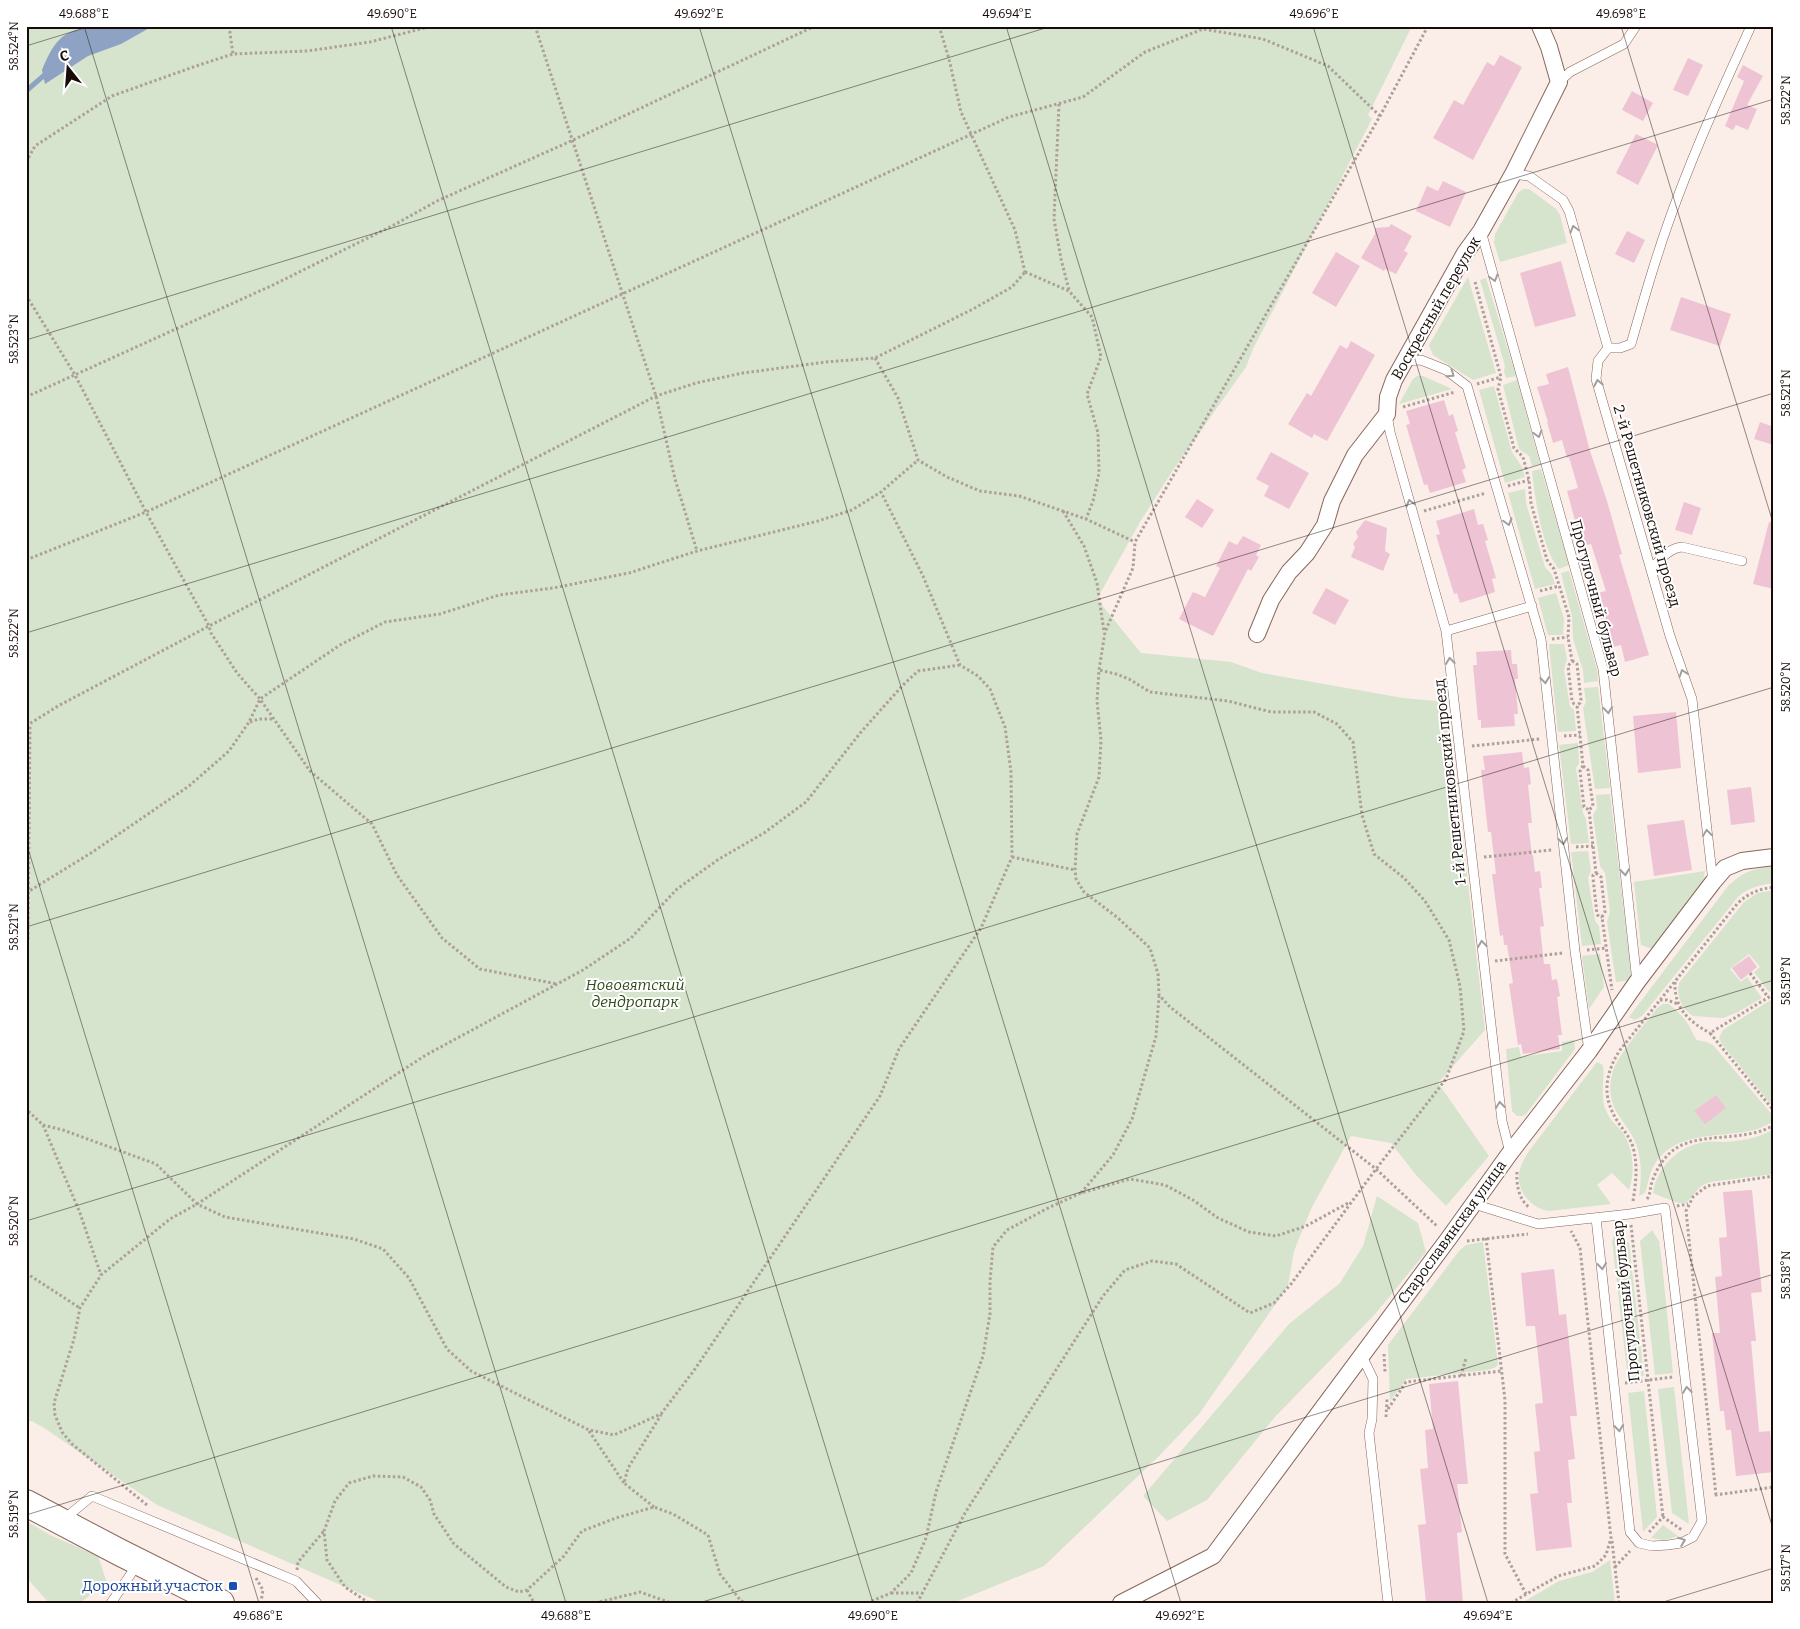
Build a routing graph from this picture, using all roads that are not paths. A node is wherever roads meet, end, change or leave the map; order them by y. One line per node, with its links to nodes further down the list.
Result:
1 (1540, 26): 4 (street)
2 (1636, 26): 4 (lane)
3 (1751, 26): 7 (lane)
4 (1559, 82): 5 (street, Воскресный переулок)
5 (1513, 174): 6 (street, Воскресный переулок); 7 (lane, one-way to 5)
6 (1481, 231): 8 (street, Воскресный переулок); 17 (lane, Прогулочный бульвар, one-way to 17)
7 (1608, 348): 11 (lane, 2-й Решетниковский проезд, one-way to 7)
8 (1405, 361): 9 (street, Воскресный переулок); 12 (lane, one-way to 12)
9 (1387, 414): 13 (lane, 1-й Решетниковский проезд, one-way to 9); 14 (street, Воскресный переулок)
10 (1742, 561): 11 (lane)
11 (1650, 569): 16 (lane, 2-й Решетниковский проезд, one-way to 11)
12 (1532, 606): 13 (lane); 18 (lane, one-way to 18)
13 (1446, 631): 19 (lane, 1-й Решетниковский проезд, one-way to 13)
14 (1257, 634)
15 (1774, 857): 16 (street, Старославянская улица)
16 (1713, 882): 17 (street, Старославянская улица)
17 (1637, 982): 18 (street, Старославянская улица)
18 (1589, 1051): 19 (street, Старославянская улица)
19 (1514, 1160): 20 (street, Старославянская улица)
20 (1474, 1204): 21 (lane); 22 (street, Старославянская улица)
21 (1596, 1218): 21 (lane, one-way to 21)
22 (1362, 1356): 29 (street, Старославянская улица); 30 (lane)
23 (26, 1503): 24 (main road)
24 (61, 1522): 25 (main road); 28 (lane)
25 (139, 1562): 26 (lane); 27 (main road)
26 (111, 1603)
27 (221, 1603)
28 (317, 1603)
29 (1121, 1603)
30 (1388, 1603)

